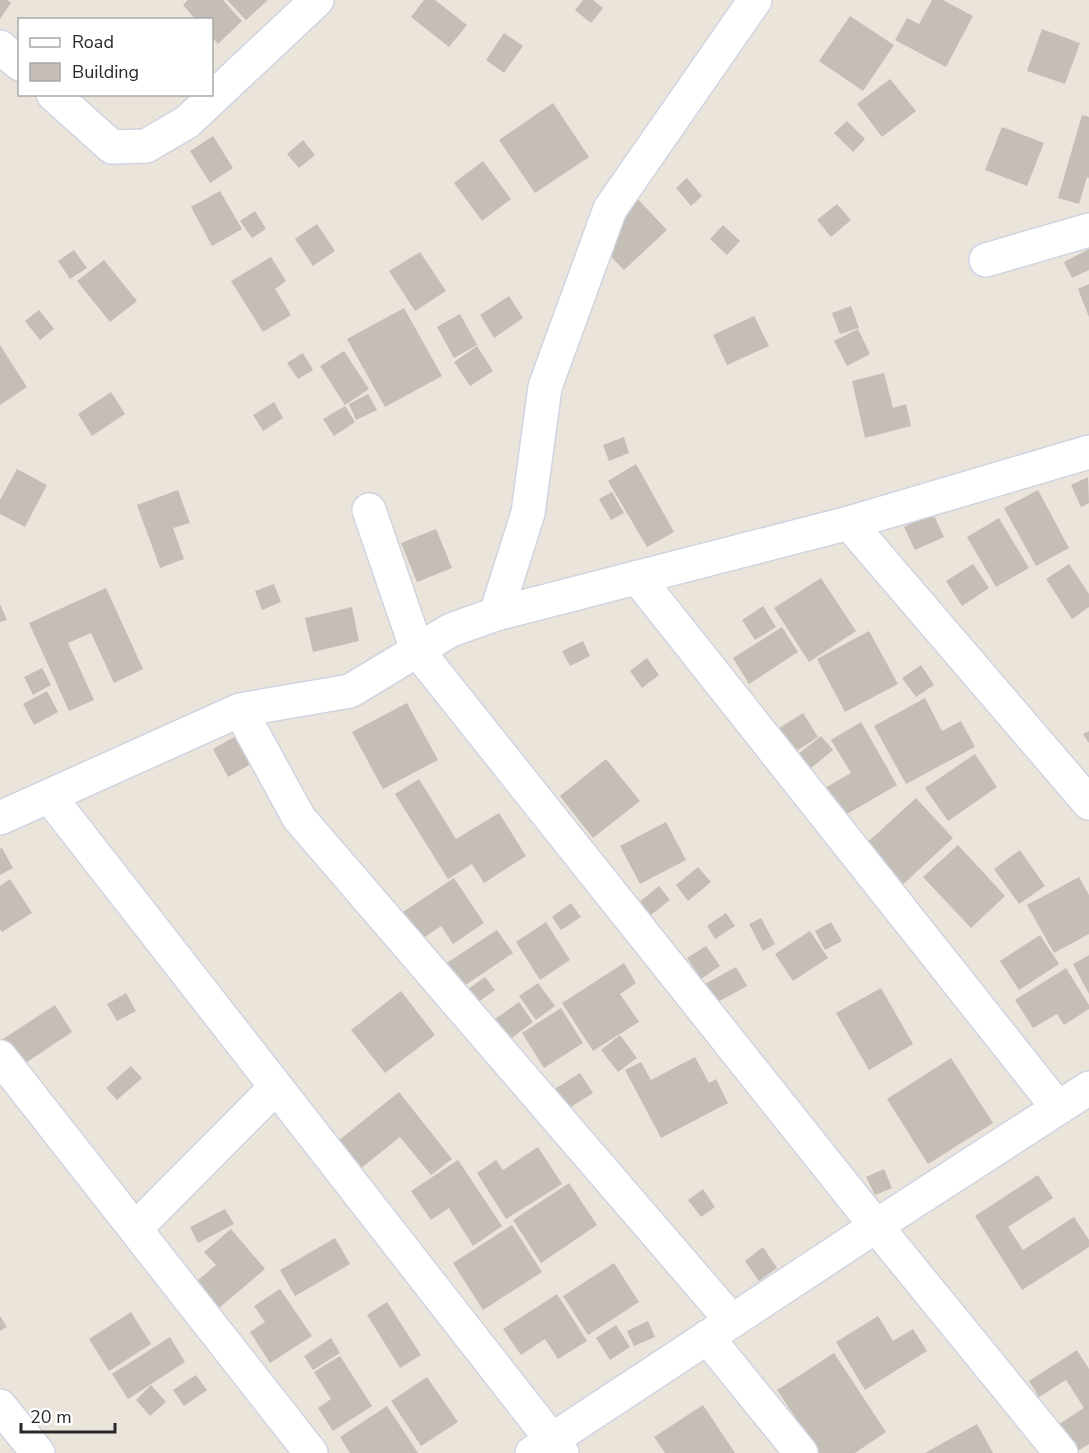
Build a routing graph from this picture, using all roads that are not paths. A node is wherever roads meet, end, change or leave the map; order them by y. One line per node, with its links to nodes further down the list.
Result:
1 (317, 0): 5 (street)
2 (755, 0): 12 (street)
3 (0, 47): 4 (street)
4 (18, 62)
5 (55, 96)
6 (1089, 230): 7 (street)
7 (986, 260)
8 (1089, 452): 10 (street)
9 (369, 510): 13 (street)
10 (849, 523): 11 (street); 16 (street)
11 (637, 577): 12 (street); 21 (street)
12 (495, 614): 13 (street)
13 (417, 650): 14 (street); 22 (street)
14 (240, 710): 15 (street); 24 (street)
15 (49, 795): 17 (street); 19 (street)
16 (1089, 803)
17 (0, 819)
18 (0, 1057): 23 (street)
19 (276, 1087): 23 (street); 26 (street)
20 (1089, 1088): 21 (street)
21 (1058, 1108): 22 (street)
22 (876, 1226): 24 (street); 30 (street)
23 (135, 1229): 28 (street)
24 (719, 1329): 26 (street); 29 (street)
25 (0, 1406): 27 (street)
26 (548, 1449)
27 (38, 1453)
28 (311, 1453)
29 (801, 1453)
30 (1061, 1453)

